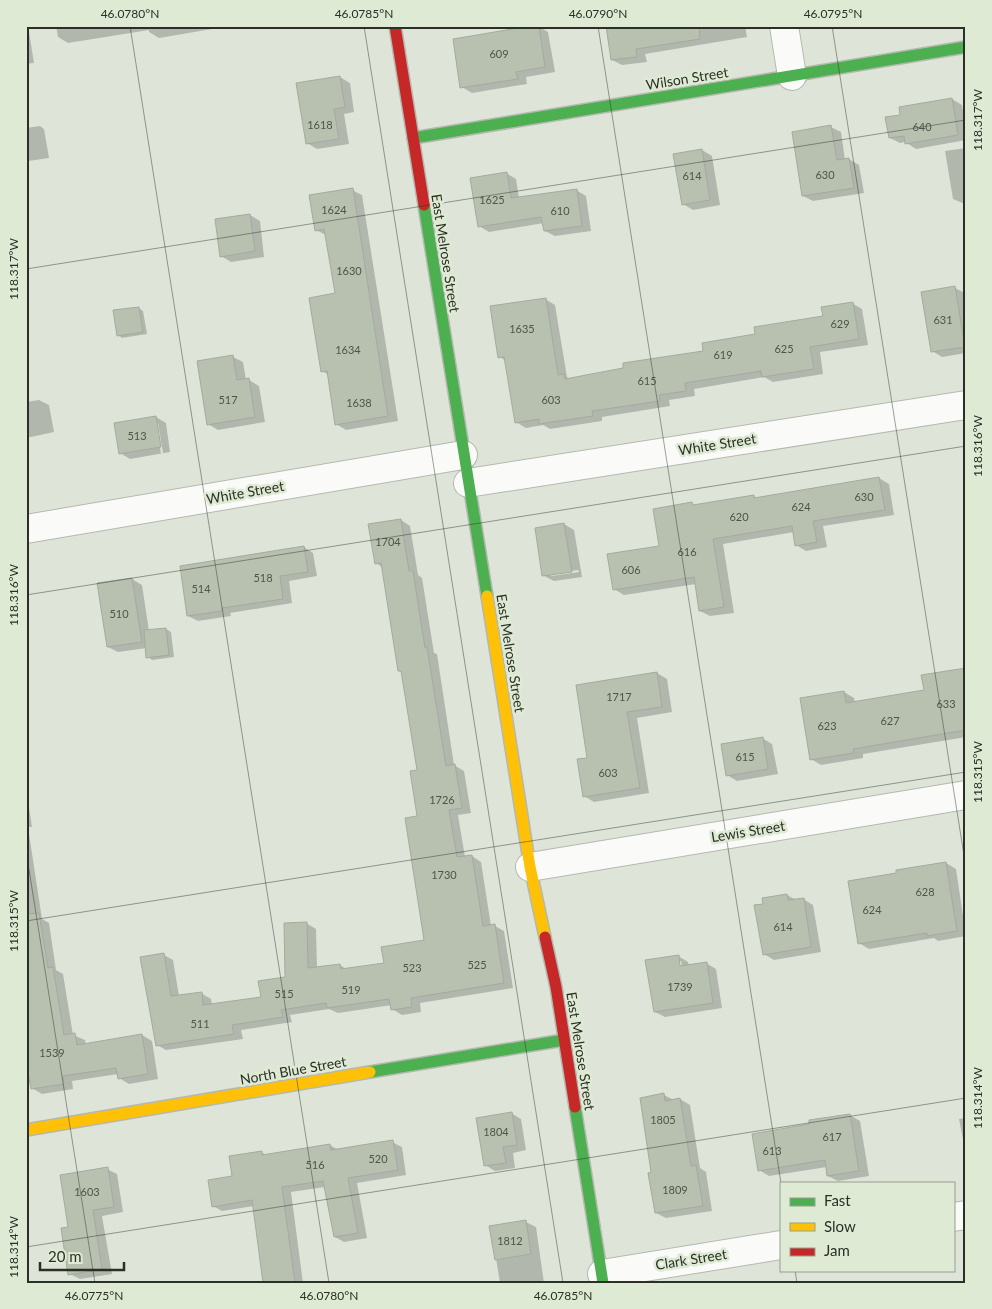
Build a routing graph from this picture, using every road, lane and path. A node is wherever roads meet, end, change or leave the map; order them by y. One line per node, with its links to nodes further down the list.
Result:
1 (395, 26): 5 (main road, East Melrose Street)
2 (784, 26): 4 (street)
3 (966, 47): 4 (main road, Wilson Street)
4 (792, 76): 5 (main road, Wilson Street)
5 (413, 138): 7 (main road, East Melrose Street)
6 (966, 404): 8 (street, White Street)
7 (463, 455): 8 (main road, East Melrose Street); 9 (street, White Street)
8 (468, 483): 11 (main road, East Melrose Street)
9 (26, 529)
10 (966, 795): 11 (street, Lewis Street)
11 (530, 867): 12 (main road, East Melrose Street)
12 (564, 1040): 13 (main road, North Blue Street); 15 (main road, East Melrose Street)
13 (26, 1130)
14 (780, 1245): 15 (street, Clark Street)
15 (603, 1278)

